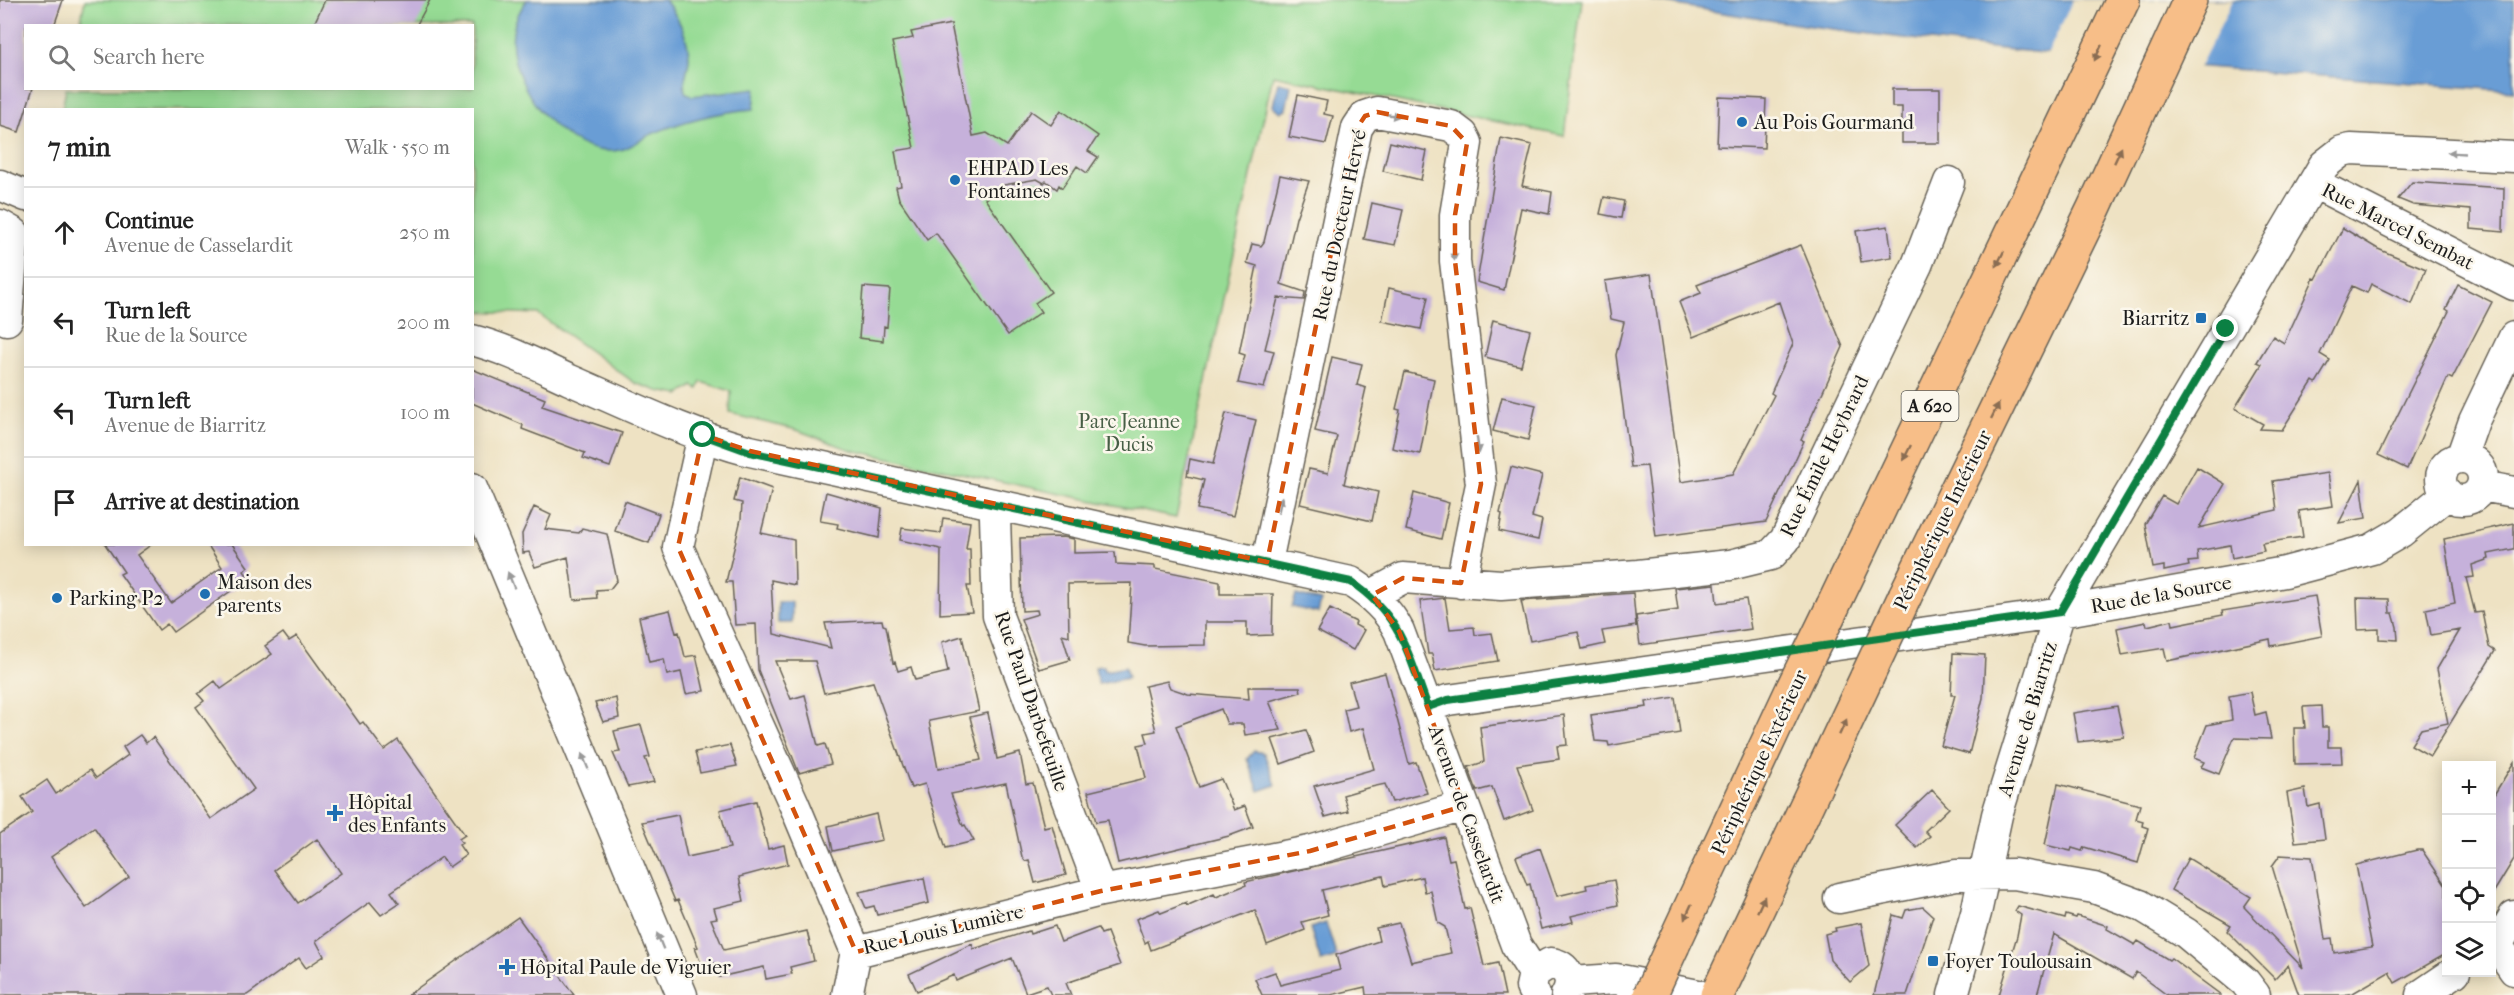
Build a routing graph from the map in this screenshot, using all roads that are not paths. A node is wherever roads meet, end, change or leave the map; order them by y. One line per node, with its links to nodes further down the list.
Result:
1 (2123, 0): 39 (highway, Périphérique Extérieur / A 620, one-way to 39, bridge)
2 (2190, 0): 41 (highway, Périphérique Intérieur / A 620, one-way to 2, bridge)
3 (2514, 157): 5 (street, Avenue de Biarritz, one-way to 5)
4 (1949, 182): 21 (street, Rue Émile Heybrard)
5 (2314, 183): 9 (street, Rue Marcel Sembat); 23 (street, Avenue de Biarritz)
6 (0, 185): 7 (street)
7 (24, 195)
8 (13, 227): 10 (street)
9 (2514, 285)
10 (11, 320)
11 (2514, 338): 14 (street)
12 (474, 340): 13 (street, Avenue de Casselardit)
13 (703, 435): 19 (street, Avenue de Casselardit); 32 (street, Rue Louis Lumière)
14 (2461, 458): 15 (street); 18 (street)
15 (2482, 486): 16 (street); 18 (street)
16 (2514, 492)
17 (474, 493): 37 (street, one-way to 17)
18 (2448, 494): 23 (street, Rue de la Source)
19 (998, 505): 20 (street, Avenue de Casselardit); 27 (street, Rue Paul Darbefeuille)
20 (1268, 562): 21 (street, Rue du Docteur Hervé, one-way to 21); 22 (street, Avenue de Casselardit)
21 (1461, 583): 22 (street, Rue Émile Heybrard)
22 (1372, 595): 24 (street, Avenue de Casselardit)
23 (2060, 612): 24 (street, Rue de la Source); 26 (street, Avenue de Biarritz)
24 (1428, 707): 25 (street, Avenue de Casselardit)
25 (1464, 806): 27 (street, Rue Louis Lumière); 35 (street, Avenue de Casselardit)
26 (1983, 875): 28 (street); 42 (street, Avenue de Biarritz); 43 (street)
27 (1101, 891): 32 (street, Rue Louis Lumière)
28 (1839, 898)
29 (2514, 916): 30 (street)
30 (2496, 943)
31 (2496, 948): 33 (street)
32 (856, 952): 38 (street)
33 (2514, 970)
34 (2448, 977): 44 (street)
35 (1535, 984): 36 (street)
36 (1568, 988): 40 (street)
37 (682, 995)
38 (847, 995)
39 (1650, 995)
40 (1698, 995)
41 (1717, 995)
42 (1953, 995)
43 (2256, 995)
44 (2421, 995)

